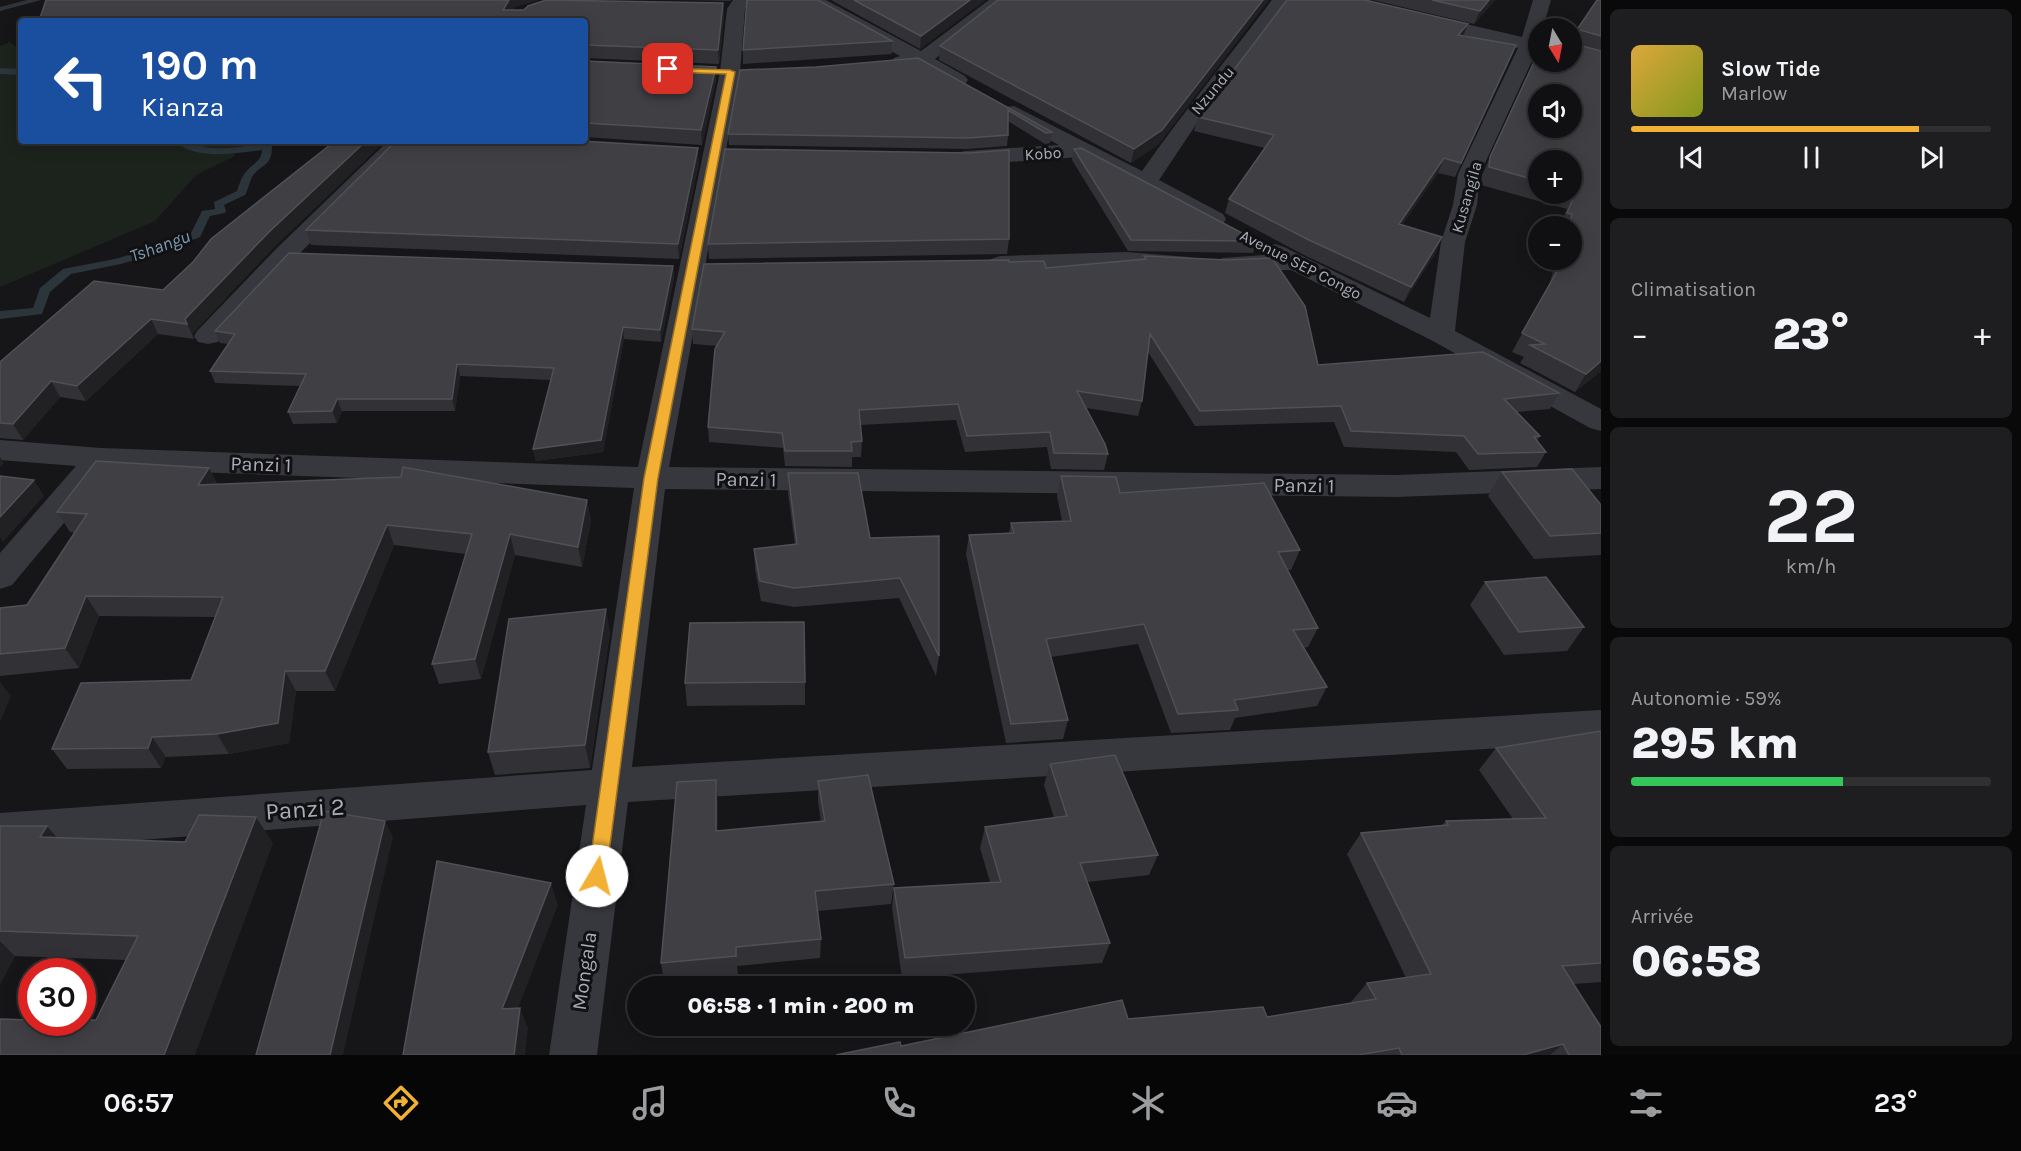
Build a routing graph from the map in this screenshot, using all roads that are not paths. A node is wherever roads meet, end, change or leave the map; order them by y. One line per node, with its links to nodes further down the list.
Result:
1 (813, 0): 10 (street, Avenue SEP Congo)
2 (1000, 0): 10 (street)
3 (1281, 0): 15 (street, Nzundu)
4 (1340, 0): 8 (street)
5 (1542, 0): 7 (street, Kusangila)
6 (730, 6): 25 (street, Mongala)
7 (1539, 18)
8 (1528, 45)
9 (1528, 58): 20 (street, Kusangila)
10 (922, 60): 11 (street); 13 (street, Avenue SEP Congo)
11 (886, 63)
12 (398, 144): 16 (street)
13 (1083, 150): 14 (street, Kobo); 15 (street, Avenue SEP Congo)
14 (945, 158)
15 (1146, 183): 18 (street, Avenue SEP Congo)
16 (285, 254): 17 (street); 21 (street)
17 (320, 255)
18 (1294, 262): 19 (street); 20 (street, Avenue SEP Congo)
19 (974, 265)
20 (1441, 334): 22 (street, Avenue SEP Congo)
21 (208, 336)
22 (1601, 421)
23 (0, 450): 24 (street, Panzi 1)
24 (101, 458): 25 (street, Panzi 1); 27 (street)
25 (651, 478): 26 (street, Panzi 1); 29 (street, Mongala)
26 (1601, 478)
27 (0, 576)
28 (1601, 726): 29 (street, Panzi 2)
29 (609, 786): 30 (street, Panzi 2); 31 (street, Mongala)
30 (0, 832)
31 (573, 1055)

